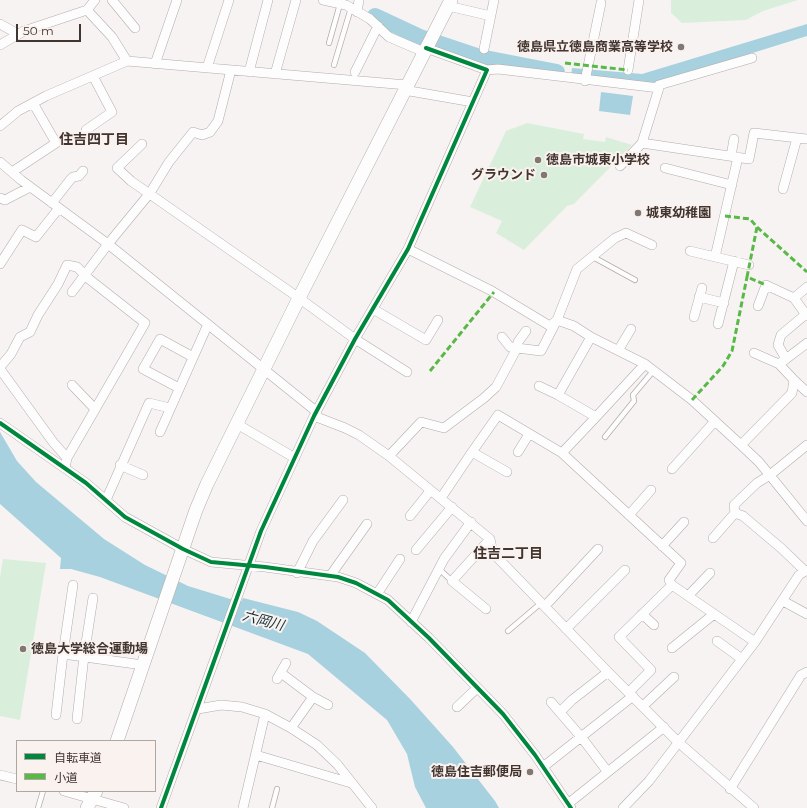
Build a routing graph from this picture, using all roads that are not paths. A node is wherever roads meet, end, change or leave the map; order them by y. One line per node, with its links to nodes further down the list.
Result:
1 (95, 0): 15 (street)
2 (112, 0): 19 (street)
3 (178, 0): 27 (street)
4 (230, 0): 29 (street)
5 (268, 0): 33 (street)
6 (296, 0): 35 (street)
7 (323, 0): 13 (street)
8 (359, 0): 14 (street)
9 (494, 0): 16 (street)
10 (639, 0): 32 (street)
11 (449, 3): 16 (street); 23 (street)
12 (601, 3): 37 (street)
13 (340, 4): 14 (street); 21 (lane)
14 (352, 7): 18 (street); 28 (lane)
15 (88, 10): 20 (street); 26 (street)
16 (491, 16): 24 (street)
17 (0, 24): 20 (street)
18 (378, 26): 23 (street); 34 (street)
19 (135, 28)
20 (18, 34): 22 (street)
21 (329, 43)
22 (0, 45)
23 (427, 45): 31 (street); 38 (street)
24 (484, 49)
25 (752, 58): 39 (street)
26 (127, 61): 27 (street); 36 (street)
27 (155, 64): 29 (street)
28 (334, 65)
29 (207, 68): 30 (street)
30 (231, 70): 33 (street); 58 (street)
31 (487, 70): 37 (street); 40 (street)
32 (628, 70)
33 (249, 72): 35 (street)
34 (355, 72)
35 (275, 74): 38 (street)
36 (93, 76): 41 (street); 43 (street)
37 (585, 76): 39 (street)
38 (405, 88): 40 (street); 74 (street)
39 (658, 88): 48 (street)
40 (473, 102): 63 (street)
41 (33, 103): 42 (street); 54 (street)
42 (0, 126)
43 (86, 130)
44 (797, 138): 46 (street); 49 (street); 57 (street)
45 (734, 139): 49 (street)
46 (807, 139)
47 (142, 144): 58 (street)
48 (642, 144): 49 (street); 51 (street)
49 (734, 156): 55 (street)
50 (0, 162): 54 (street)
51 (620, 166)
52 (665, 168): 55 (street)
53 (83, 171): 60 (street)
54 (12, 172): 56 (street)
55 (732, 185): 66 (street)
56 (30, 187): 59 (street); 60 (street)
57 (783, 189)
58 (150, 193): 61 (street); 74 (street)
59 (0, 198)
60 (56, 206): 61 (street); 68 (street)
61 (108, 244): 70 (street); 83 (street)
62 (652, 245): 65 (street)
63 (408, 249): 78 (street); 82 (street)
64 (690, 251): 66 (street)
65 (594, 257): 71 (lane); 82 (street)
66 (715, 257): 67 (street)
67 (734, 261): 69 (street); 76 (street)
68 (0, 264)
69 (749, 265)
70 (86, 275): 73 (street); 97 (street); 108 (street)
71 (635, 280)
72 (807, 287): 75 (street)
73 (72, 292)
74 (299, 298): 89 (street); 98 (street)
75 (794, 298): 77 (street); 79 (street)
76 (724, 303): 80 (street); 84 (street)
77 (758, 306)
78 (374, 309): 81 (street); 89 (street)
79 (807, 315): 95 (street)
80 (694, 317)
81 (438, 320)
82 (557, 320): 88 (street); 91 (street)
83 (208, 324): 94 (street); 98 (street)
84 (718, 324)
85 (631, 329): 92 (street)
86 (526, 331): 91 (street)
87 (502, 337): 91 (street)
88 (591, 337): 92 (street); 106 (street)
89 (355, 340): 100 (street); 109 (street)
90 (807, 343): 95 (street)
91 (517, 348): 122 (street)
92 (619, 349): 96 (street)
93 (754, 353): 95 (street)
94 (192, 357): 104 (street); 104 (street)
95 (782, 362): 101 (street)
96 (645, 364): 99 (street); 110 (street)
97 (0, 368): 123 (street)
98 (263, 370): 109 (street); 113 (street)
99 (654, 370): 111 (street); 116 (lane)
100 (407, 372)
101 (794, 380): 105 (street); 117 (street)
102 (72, 385): 108 (street)
103 (539, 386): 106 (street)
104 (179, 388): 107 (street)
105 (807, 392)
106 (558, 395): 110 (street)
107 (170, 408): 114 (street); 125 (street)
108 (95, 409): 123 (street)
109 (315, 414): 122 (street); 124 (street)
110 (596, 417): 121 (street)
111 (715, 421): 117 (street); 127 (street)
112 (0, 423): 126 (street)
113 (237, 424): 124 (street); 147 (street)
114 (160, 432)
115 (529, 434): 119 (street); 120 (street); 121 (street)
116 (605, 437)
117 (741, 445): 130 (street)
118 (807, 445): 130 (street)
119 (472, 452): 128 (street); 133 (street)
120 (518, 452)
121 (562, 454): 138 (street)
122 (389, 456): 132 (street)
123 (67, 458): 126 (street)
124 (295, 458): 151 (street)
125 (120, 465): 129 (street); 134 (street)
126 (65, 468): 134 (street)
127 (672, 469)
128 (507, 472)
129 (143, 475)
130 (770, 475): 137 (street); 140 (street)
131 (651, 490): 138 (street)
132 (430, 491): 133 (street); 139 (street)
133 (441, 498): 136 (street)
134 (106, 500): 147 (street)
135 (342, 500): 155 (street)
136 (452, 507): 141 (street); 149 (street)
137 (735, 513): 144 (street); 154 (street)
138 (629, 514): 146 (street)
139 (410, 516)
140 (807, 521)
141 (471, 522): 145 (street); 152 (street)
142 (684, 522): 146 (street)
143 (366, 524): 157 (street)
144 (712, 538)
145 (490, 539): 158 (street); 165 (street)
146 (662, 546): 160 (street)
147 (183, 549): 151 (street); 181 (street)
148 (598, 549): 165 (street)
149 (416, 550)
150 (400, 559): 161 (street)
151 (248, 566): 155 (street); 192 (street)
152 (439, 569): 158 (lane); 170 (street)
153 (625, 570): 172 (street)
154 (806, 570): 164 (street)
155 (296, 573): 157 (street)
156 (710, 573): 162 (street)
157 (330, 576): 161 (street)
158 (452, 581): 166 (street)
159 (73, 584): 177 (street)
160 (672, 586): 162 (street); 167 (street)
161 (377, 594): 170 (street)
162 (688, 596): 168 (street)
163 (93, 598): 178 (street)
164 (783, 601): 169 (street); 175 (street)
165 (543, 604): 172 (street); 173 (lane)
166 (486, 609)
167 (642, 614): 171 (street); 186 (street)
168 (714, 614): 175 (street); 176 (street)
169 (807, 614)
170 (411, 622): 185 (street)
171 (654, 625)
172 (566, 629): 182 (street)
173 (508, 631)
174 (718, 641): 179 (street)
175 (755, 642): 179 (street)
176 (672, 648)
177 (63, 654): 178 (street); 195 (street)
178 (84, 656): 181 (street); 196 (street)
179 (742, 659): 201 (street)
180 (286, 663): 187 (street)
181 (143, 665): 200 (street)
182 (608, 672): 186 (street); 193 (street)
183 (807, 672): 209 (street)
184 (674, 677): 190 (street)
185 (478, 688): 191 (street); 203 (street)
186 (631, 694): 190 (street); 199 (street)
187 (313, 697): 189 (street); 198 (street)
188 (551, 702): 193 (street)
189 (328, 705)
190 (643, 706): 197 (street)
191 (457, 707)
192 (198, 709): 194 (street); 216 (street)
193 (560, 712): 199 (street)
194 (265, 714): 198 (street); 202 (street)
195 (56, 715)
196 (77, 719)
197 (664, 727): 201 (street); 204 (street)
198 (291, 728): 207 (street)
199 (582, 738): 203 (street); 204 (street)
200 (117, 740)
201 (678, 742): 209 (street); 220 (street)
202 (256, 755): 207 (street); 217 (street)
203 (543, 767): 213 (street)
204 (607, 771): 213 (street)
205 (0, 775): 206 (street)
206 (16, 779)
207 (351, 783): 219 (street)
208 (277, 788): 218 (lane)
209 (730, 789): 221 (street)
210 (43, 792): 214 (lane)
211 (68, 792): 212 (street)
212 (92, 799): 215 (street)
213 (570, 806)
214 (38, 808)
215 (124, 808)
216 (161, 808)
217 (243, 808)
218 (272, 808)
219 (372, 808)
220 (623, 808)
221 (754, 808)

